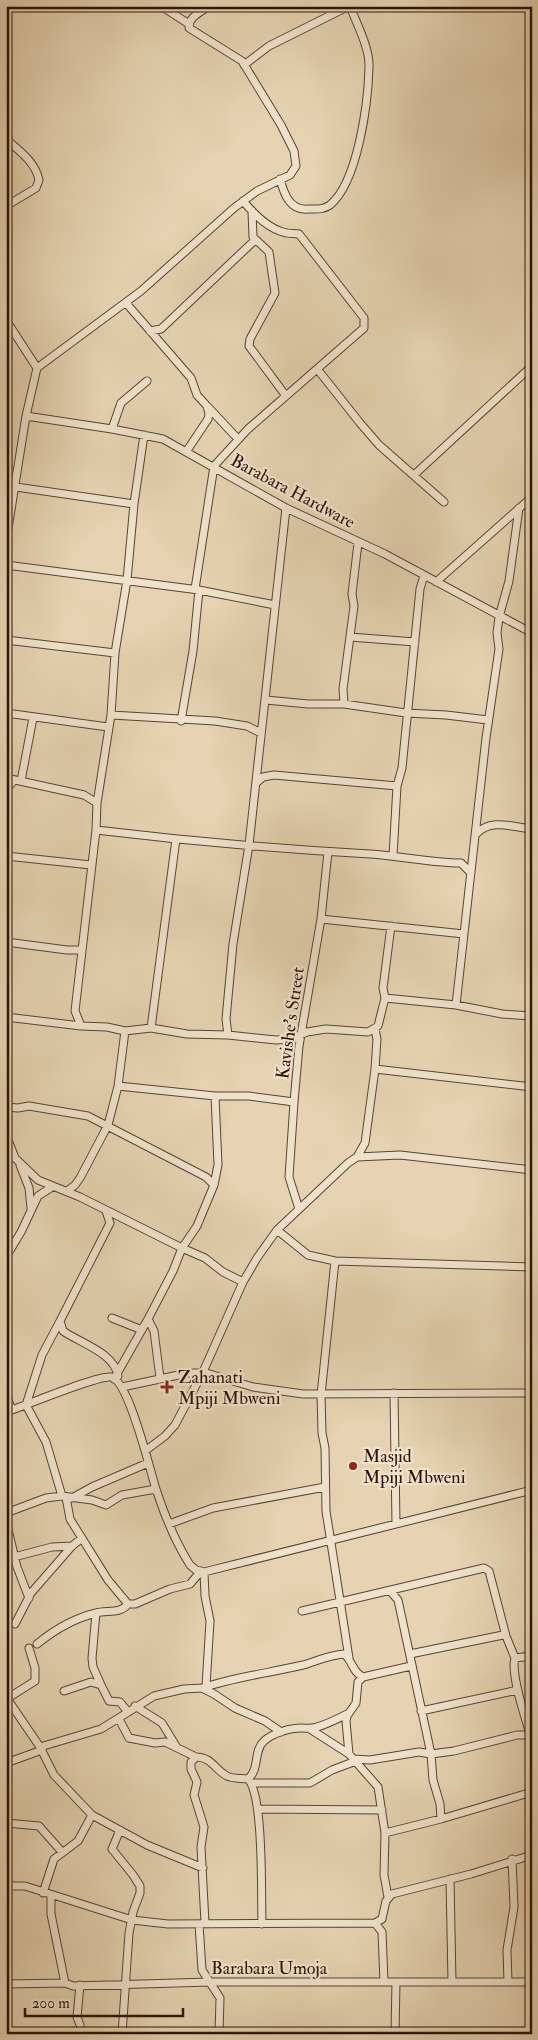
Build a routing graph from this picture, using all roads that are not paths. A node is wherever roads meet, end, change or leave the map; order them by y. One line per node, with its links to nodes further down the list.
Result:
1 (161, 6): 4 (street)
2 (209, 6): 4 (street)
3 (350, 6): 5 (street); 7 (street)
4 (189, 24): 5 (street)
5 (244, 66): 7 (street)
6 (6, 139): 9 (street)
7 (280, 179): 8 (street)
8 (243, 201): 10 (street); 12 (street)
9 (6, 206)
10 (252, 211): 11 (street); 17 (street)
11 (255, 240): 14 (street); 19 (street)
12 (126, 303): 14 (street); 16 (street)
13 (6, 320): 16 (street)
14 (150, 331): 20 (street)
15 (532, 366): 27 (street)
16 (37, 368): 21 (street)
17 (318, 370): 19 (street); 27 (street)
18 (147, 381): 22 (street)
19 (286, 396): 24 (street)
20 (207, 406): 24 (street); 25 (street)
21 (26, 416): 22 (street, Barabara Hardware); 28 (street)
22 (112, 429): 23 (street, Barabara Hardware)
23 (144, 436): 25 (street, Barabara Hardware); 31 (street)
24 (238, 439): 26 (street)
25 (186, 452): 26 (street, Barabara Hardware)
26 (214, 466): 32 (street, Barabara Hardware); 40 (street)
27 (414, 475): 30 (street)
28 (16, 487): 31 (street); 34 (street)
29 (532, 497): 33 (street)
30 (444, 502)
31 (134, 504): 38 (street)
32 (286, 508): 35 (street, Barabara Hardware); 41 (street)
33 (519, 508): 39 (street); 42 (street)
34 (6, 541)
35 (358, 543): 37 (street, Barabara Hardware); 44 (street)
36 (6, 565): 38 (street)
37 (426, 577): 39 (street, Barabara Hardware); 46 (street)
38 (127, 580): 40 (street); 47 (street)
39 (436, 582): 42 (street, Barabara Hardware)
40 (197, 590): 41 (street); 56 (street)
41 (275, 605): 48 (street)
42 (499, 617): 43 (street, Barabara Hardware); 55 (street)
43 (532, 633)
44 (350, 637): 46 (street); 49 (street)
45 (6, 640): 47 (street)
46 (415, 642): 51 (street)
47 (115, 653): 52 (street)
48 (266, 700): 49 (street); 53 (street)
49 (344, 704): 51 (street)
50 (6, 713): 54 (street)
51 (406, 713): 55 (street); 64 (street)
52 (111, 715): 56 (street); 58 (street)
53 (264, 716): 57 (street); 59 (street)
54 (33, 718): 58 (street); 62 (street)
55 (488, 720): 67 (street)
56 (182, 721): 57 (street)
57 (247, 726): 59 (street)
58 (108, 727): 66 (street)
59 (261, 734): 60 (street)
60 (258, 765): 61 (street); 63 (street)
61 (267, 775): 63 (street); 64 (street)
62 (14, 780): 65 (street); 66 (street)
63 (256, 783): 73 (street)
64 (397, 786): 77 (street)
65 (6, 790)
66 (97, 803): 70 (street)
67 (478, 812): 68 (street); 71 (street)
68 (495, 825): 69 (street); 71 (street)
69 (532, 829)
70 (96, 830): 72 (street); 79 (street)
71 (476, 834): 75 (street)
72 (176, 839): 73 (street); 91 (street)
73 (249, 845): 74 (street); 94 (street)
74 (328, 852): 77 (street); 81 (street, Kavishe’s Street)
75 (473, 854): 78 (street); 80 (street)
76 (6, 856): 79 (street)
77 (393, 856): 78 (street)
78 (461, 863): 80 (street)
79 (91, 865): 85 (street)
80 (471, 873): 83 (street)
81 (321, 919): 82 (street); 95 (street, Kavishe’s Street)
82 (391, 926): 83 (street); 86 (street)
83 (464, 934): 87 (street)
84 (6, 942): 85 (street)
85 (82, 950): 90 (street)
86 (385, 998): 87 (street); 92 (street)
87 (456, 1005): 88 (street)
88 (532, 1016)
89 (6, 1017): 90 (street)
90 (81, 1026): 93 (street)
91 (151, 1028): 93 (street); 94 (street)
92 (375, 1029): 95 (street); 98 (street)
93 (125, 1031): 99 (street)
94 (228, 1035): 96 (street)
95 (301, 1035): 96 (street); 97 (street, Kavishe’s Street)
96 (291, 1039): 97 (street)
97 (299, 1046): 102 (street, Kavishe’s Street)
98 (375, 1069): 100 (street); 106 (street)
99 (118, 1086): 101 (street); 104 (street)
100 (532, 1087)
101 (215, 1096): 102 (street); 113 (street)
102 (294, 1102): 118 (street, Kavishe’s Street)
103 (6, 1107): 104 (street)
104 (108, 1125): 112 (street); 113 (street)
105 (6, 1135): 109 (street)
106 (365, 1143): 107 (street); 108 (street)
107 (374, 1155): 108 (street); 110 (street)
108 (357, 1157): 119 (street)
109 (19, 1161): 111 (street); 120 (street)
110 (532, 1170)
111 (38, 1180): 114 (street); 116 (street)
112 (75, 1185): 115 (street); 117 (street)
113 (214, 1185): 126 (street)
114 (52, 1187): 115 (street); 116 (street)
115 (66, 1191): 117 (street)
116 (40, 1194): 120 (street)
117 (80, 1197): 122 (street)
118 (295, 1197): 119 (street); 121 (street, Kavishe’s Street)
119 (310, 1198): 121 (street)
120 (31, 1208): 127 (street)
121 (299, 1209): 125 (street)
122 (106, 1211): 123 (street); 124 (street)
123 (119, 1218): 124 (street); 126 (street)
124 (110, 1222): 134 (street)
125 (278, 1230): 128 (street); 130 (street)
126 (182, 1248): 130 (street); 132 (street)
127 (6, 1257)
128 (335, 1261): 129 (street); 141 (street)
129 (532, 1267)
130 (243, 1282): 135 (street)
131 (112, 1318): 133 (street)
132 (148, 1319): 133 (street); 136 (street)
133 (142, 1330): 137 (street)
134 (59, 1331): 137 (street); 142 (street)
135 (203, 1372): 136 (street); 141 (street); 144 (street)
136 (160, 1378): 137 (street)
137 (118, 1380): 142 (street); 144 (street)
138 (394, 1393): 139 (street); 141 (street); 153 (street)
139 (532, 1393)
140 (6, 1395): 143 (street)
141 (321, 1395): 146 (street)
142 (26, 1405): 143 (street); 149 (street)
143 (9, 1411)
144 (145, 1451): 145 (street)
145 (148, 1463): 147 (street); 149 (street)
146 (325, 1486): 152 (street); 155 (street)
147 (156, 1489): 149 (street); 152 (street)
148 (532, 1490): 153 (street)
149 (67, 1497): 150 (street); 154 (street)
150 (6, 1514)
151 (6, 1521): 157 (street)
152 (169, 1524): 158 (street)
153 (396, 1524): 155 (street)
154 (82, 1538): 156 (street); 164 (street)
155 (330, 1540): 158 (street); 163 (street)
156 (72, 1546): 157 (street); 161 (street)
157 (14, 1557): 161 (street)
158 (203, 1572): 164 (street); 178 (street)
159 (402, 1588): 160 (street); 162 (street); 168 (street)
160 (390, 1591): 162 (street); 163 (street)
161 (29, 1598): 167 (street)
162 (398, 1600): 171 (street)
163 (340, 1603): 165 (street); 173 (street)
164 (128, 1604): 166 (street)
165 (302, 1611)
166 (96, 1613): 169 (street); 177 (street)
167 (15, 1624)
168 (506, 1636): 171 (street); 174 (street)
169 (37, 1644)
170 (29, 1648): 181 (street)
171 (410, 1654): 175 (street)
172 (532, 1656): 174 (street)
173 (349, 1658): 176 (street); 178 (street)
174 (515, 1658): 179 (street)
175 (412, 1666): 176 (street); 183 (street)
176 (363, 1677): 185 (street)
177 (101, 1685): 180 (street); 184 (street)
178 (204, 1687): 182 (street); 188 (street)
179 (518, 1690): 183 (street); 189 (street)
180 (64, 1691)
181 (7, 1698): 191 (street)
182 (135, 1706): 184 (street); 190 (street)
183 (421, 1711): 192 (street)
184 (128, 1712): 186 (street)
185 (349, 1713): 187 (street); 194 (street)
186 (119, 1719): 190 (street); 191 (street)
187 (310, 1729): 188 (street); 194 (street)
188 (281, 1732): 196 (street)
189 (532, 1738): 192 (street)
190 (176, 1746): 193 (street)
191 (41, 1749): 195 (street); 200 (street)
192 (431, 1754): 194 (street); 201 (street)
193 (192, 1758): 196 (street); 208 (street)
194 (353, 1758): 196 (street); 199 (street)
195 (6, 1763)
196 (250, 1781): 198 (street)
197 (532, 1792): 201 (street)
198 (258, 1809): 199 (street); 215 (street)
199 (382, 1810): 204 (street)
200 (92, 1815): 203 (street); 205 (street)
201 (441, 1819): 204 (street)
202 (6, 1823): 205 (street)
203 (120, 1830): 208 (street); 213 (street)
204 (385, 1833): 212 (street)
205 (62, 1852): 211 (street)
206 (532, 1854): 207 (street)
207 (512, 1860): 209 (street); 221 (street)
208 (203, 1868): 214 (street)
209 (450, 1879): 212 (street); 220 (street)
210 (6, 1886): 211 (street)
211 (47, 1894): 213 (street); 223 (street)
212 (388, 1897): 216 (street)
213 (132, 1920): 214 (street); 225 (street)
214 (202, 1923): 215 (street); 217 (street)
215 (262, 1924): 216 (street)
216 (378, 1924): 218 (street)
217 (210, 1982): 218 (street, Barabara Umoja); 225 (street, Barabara Umoja); 229 (street)
218 (384, 1982): 219 (street, Barabara Umoja)
219 (396, 1982): 220 (street, Barabara Umoja); 230 (street)
220 (452, 1982): 221 (street, Barabara Umoja)
221 (508, 1982): 222 (street, Barabara Umoja)
222 (532, 1982)
223 (65, 1983): 224 (street, Barabara Umoja); 226 (street, Barabara Umoja)
224 (6, 1984)
225 (126, 1984): 226 (street, Barabara Umoja); 228 (street)
226 (80, 1986): 227 (street)
227 (80, 2025)
228 (122, 2034)
229 (219, 2034)
230 (395, 2034)

